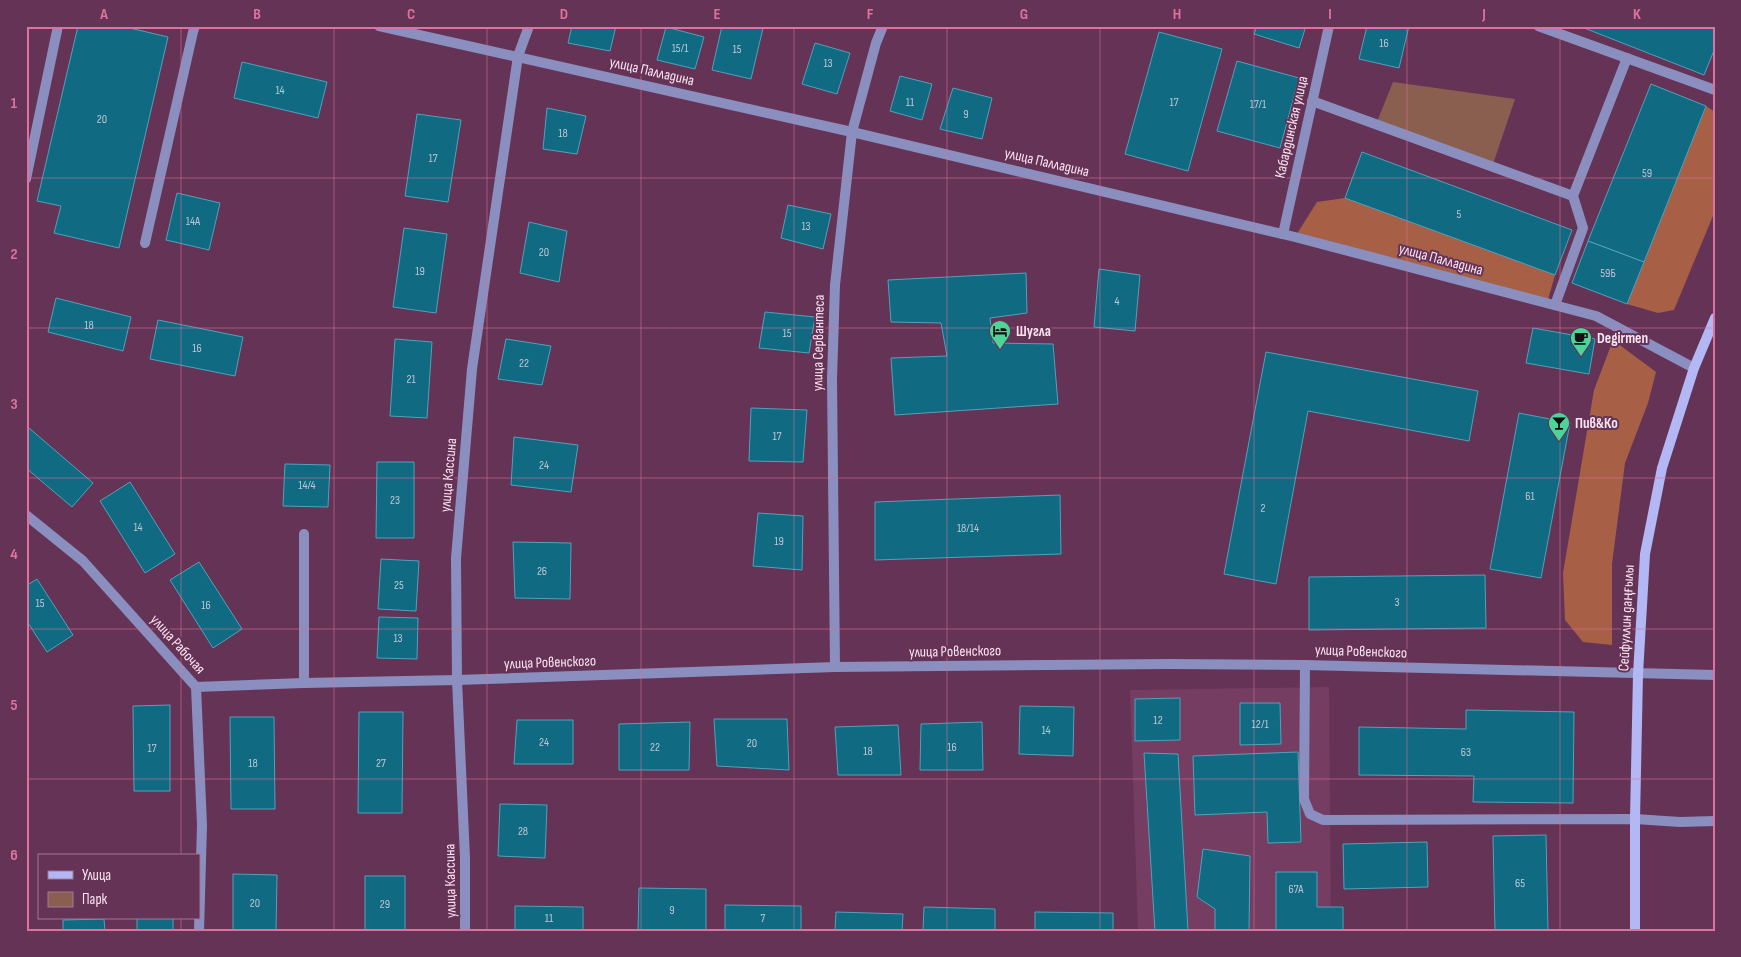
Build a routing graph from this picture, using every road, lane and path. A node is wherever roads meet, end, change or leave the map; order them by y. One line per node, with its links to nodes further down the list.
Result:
1 (58, 26): 13 (street)
2 (195, 26): 16 (street)
3 (380, 26): 8 (street, улица Палладина)
4 (529, 26): 8 (street, улица Кассина)
5 (883, 26): 12 (street, улица Сервантеса)
6 (1329, 26): 11 (street, Кабардинская улица)
7 (1538, 26): 9 (street)
8 (518, 56): 12 (street, улица Палладина); 26 (street, улица Кассина)
9 (1627, 58): 10 (street); 14 (street)
10 (1715, 90)
11 (1312, 101): 14 (street); 15 (street, Кабардинская улица)
12 (852, 132): 15 (street, улица Палладина); 23 (street, улица Сервантеса)
13 (26, 179)
14 (1572, 196): 17 (street)
15 (1283, 234): 17 (street, улица Палладина)
16 (145, 244)
17 (1555, 305): 19 (street, улица Палладина)
18 (1715, 318): 19 (main road, Сейфуллин даңғылы)
19 (1694, 368): 24 (main road, Сейфуллин даңғылы)
20 (26, 516): 28 (street, улица Рабочая)
21 (304, 534): 27 (street)
22 (1305, 665): 23 (street, улица Ровенского); 24 (street, улица Ровенского); 29 (street)
23 (834, 667): 26 (street, улица Ровенского)
24 (1638, 674): 25 (street, улица Ровенского); 29 (main road, Сейфуллин даңғылы)
25 (1715, 675)
26 (457, 680): 27 (street, улица Ровенского); 32 (street, улица Кассина)
27 (304, 683): 28 (street, улица Ровенского)
28 (196, 687): 31 (street, улица Рабочая)
29 (1635, 819): 30 (street); 33 (main road, Сейфуллин даңғылы)
30 (1715, 821)
31 (200, 895)
32 (465, 931)
33 (1635, 931)

